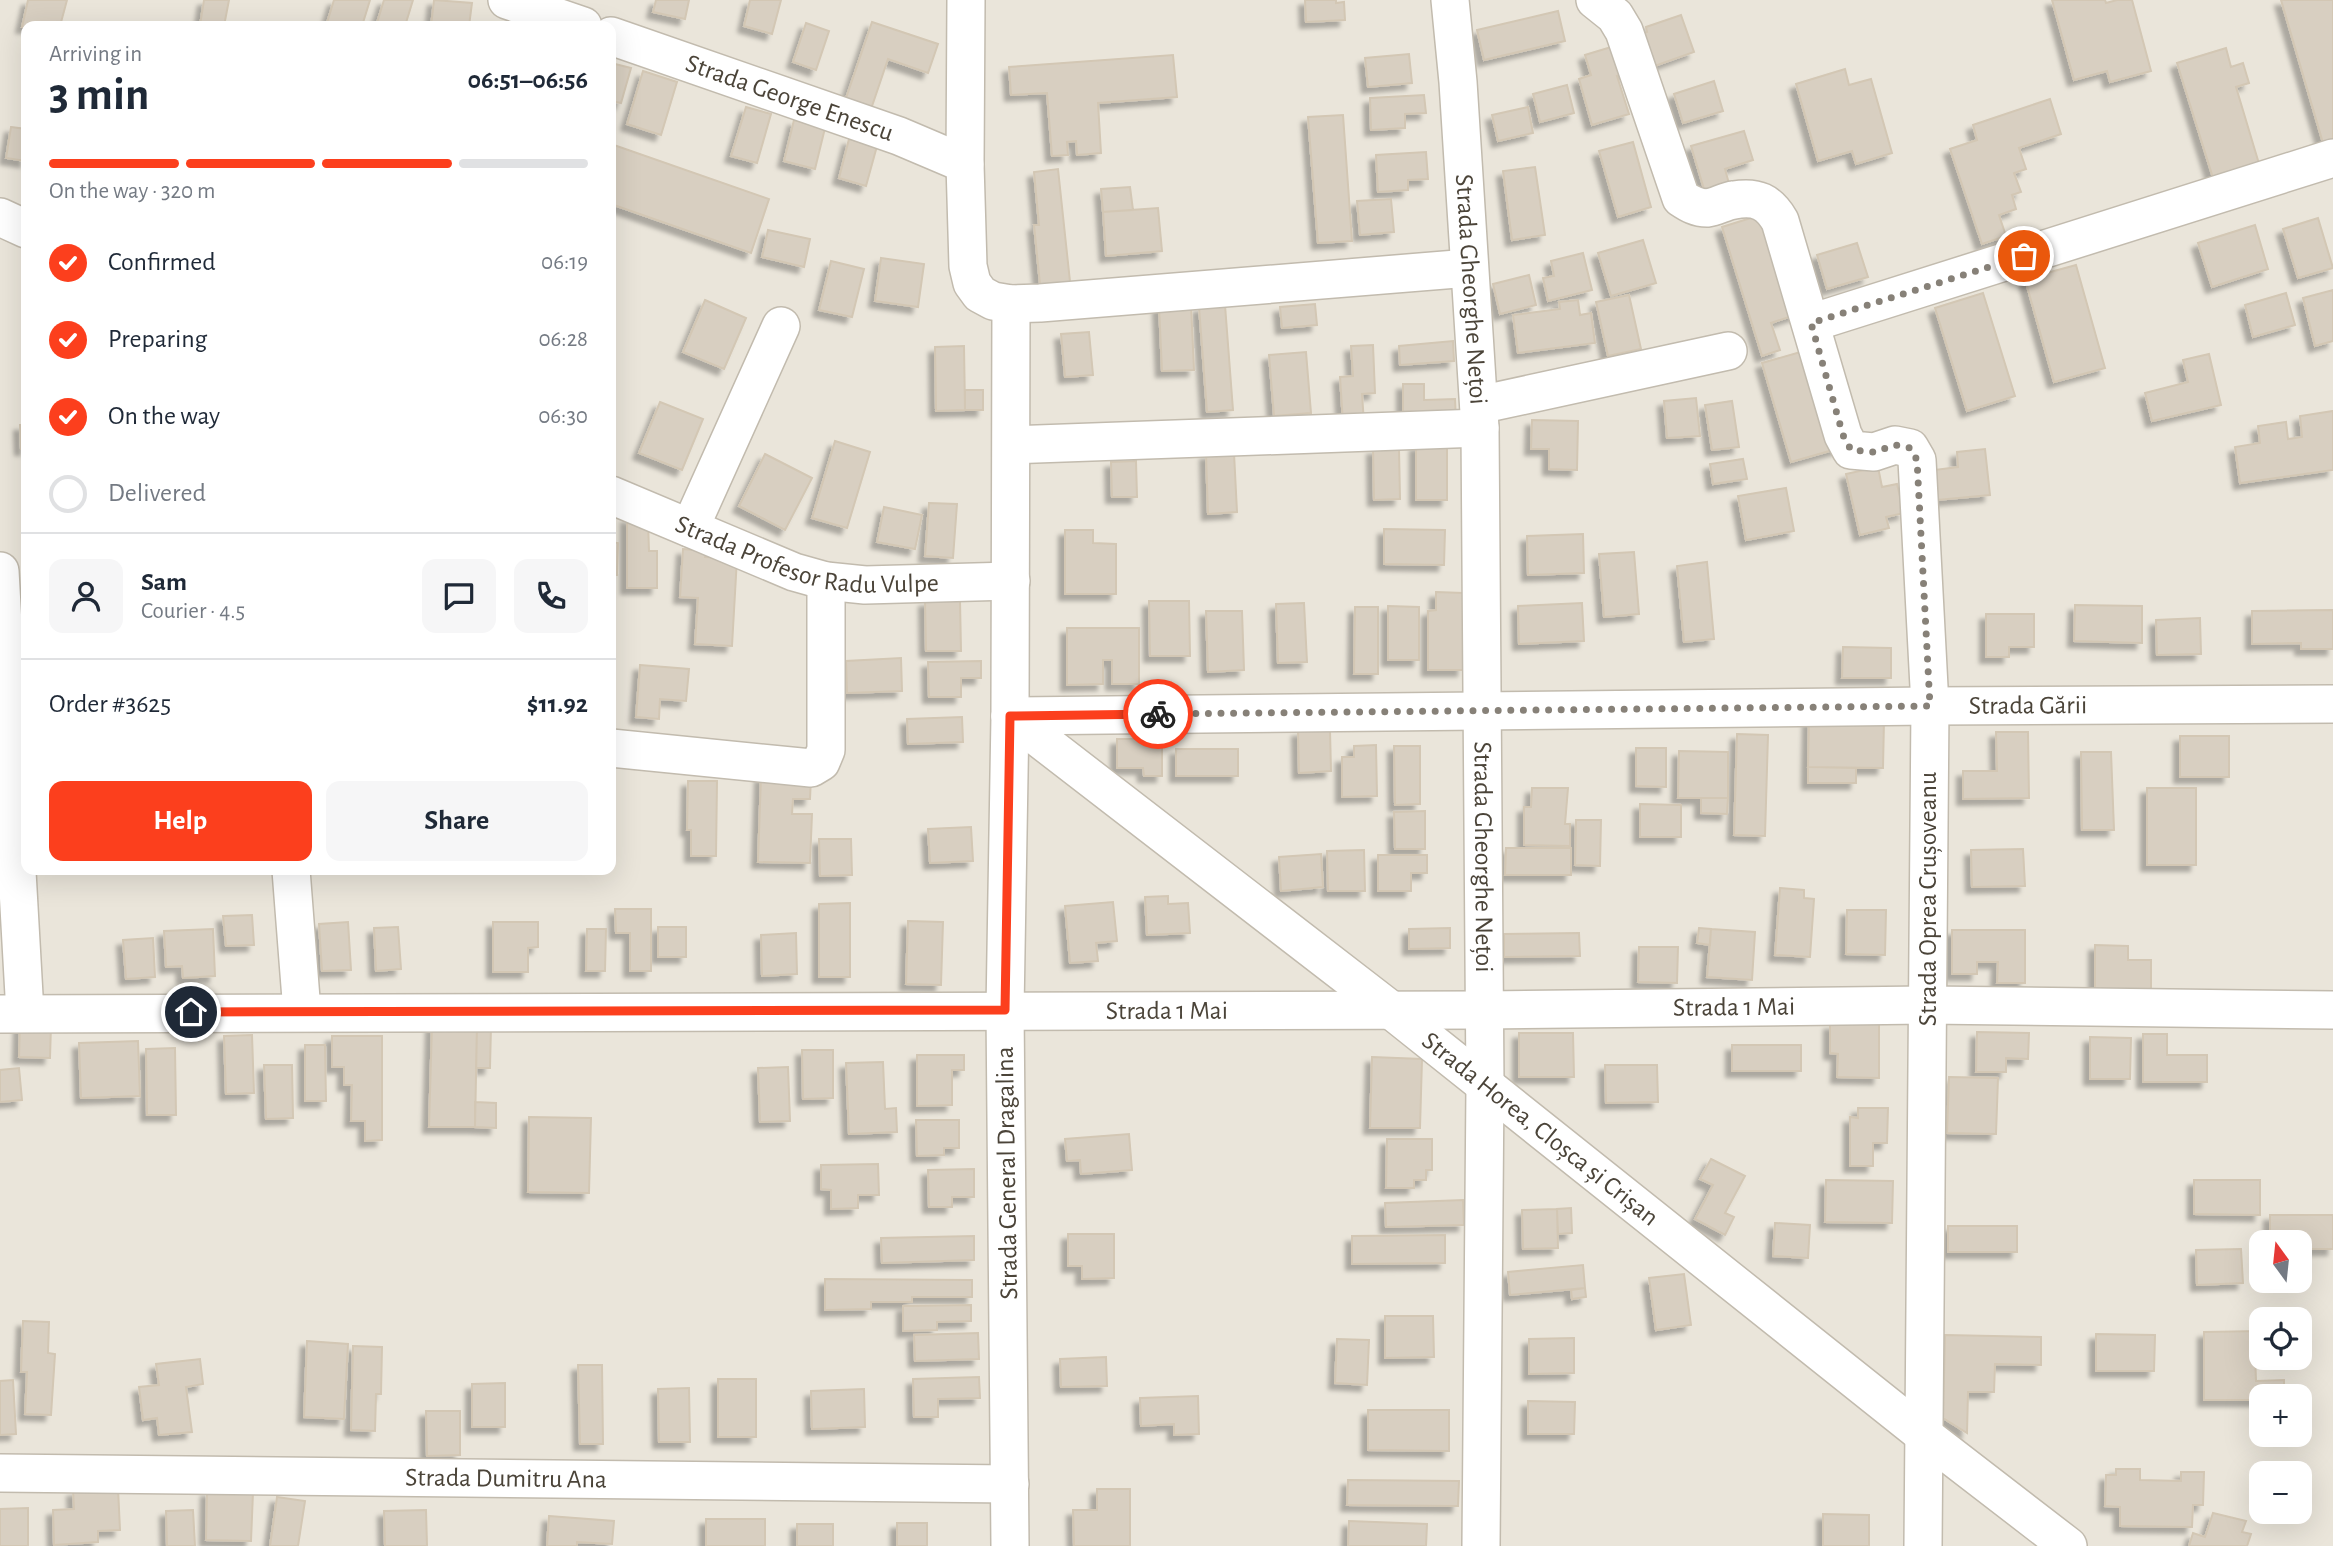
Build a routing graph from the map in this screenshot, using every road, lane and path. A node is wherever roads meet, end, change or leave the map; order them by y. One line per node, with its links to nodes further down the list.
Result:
1 (507, 0): 5 (street)
2 (966, 0): 8 (street)
3 (1450, 0): 11 (street, Strada Gheorghe Nețoi)
4 (1595, 0): 13 (street)
5 (568, 21)
6 (616, 38): 8 (street, Strada George Enescu)
7 (2333, 158): 13 (street)
8 (965, 164): 12 (street)
9 (0, 217): 10 (street)
10 (21, 227)
11 (1469, 268): 12 (street); 16 (street, Strada Gheorghe Nețoi)
12 (1012, 304): 17 (street)
13 (1811, 323): 24 (street, Strada Oprea Crușoveanu)
14 (781, 326): 19 (street)
15 (1728, 351): 16 (street)
16 (1480, 417): 17 (street); 25 (street, Strada Gheorghe Nețoi)
17 (1012, 445): 22 (street)
18 (616, 497): 19 (street, Strada Profesor Radu Vulpe)
19 (690, 528): 21 (street, Strada Profesor Radu Vulpe)
20 (0, 571): 35 (street)
21 (826, 581): 22 (street, Strada Profesor Radu Vulpe); 27 (street)
22 (1011, 581): 26 (street)
23 (2333, 704): 24 (street, Strada Gării)
24 (1930, 706): 25 (street, Strada Gării); 29 (street, Strada Oprea Crușoveanu)
25 (1482, 711): 26 (street, Strada Gării); 32 (street, Strada Gheorghe Nețoi)
26 (1010, 716): 30 (street, Strada General Dragalina); 31 (street, Strada Horea, Cloșca și Crișan)
27 (616, 748)
28 (291, 875): 34 (street)
29 (1927, 1005): 32 (street, Strada 1 Mai); 33 (street, Strada 1 Mai); 37 (street, Strada Oprea Crușoveanu)
30 (1005, 1010): 31 (street, Strada 1 Mai); 34 (street, Strada 1 Mai); 39 (street, Strada General Dragalina)
31 (1391, 1010): 32 (street, Strada 1 Mai); 36 (street, Strada Horea, Cloșca și Crișan)
32 (1485, 1010): 36 (street, Strada Gheorghe Nețoi)
33 (2333, 1010)
34 (302, 1012): 35 (street, Strada 1 Mai)
35 (13, 1013)
36 (1485, 1086): 37 (street, Strada Horea, Cloșca și Crișan); 41 (street, Strada Gheorghe Nețoi)
37 (1924, 1436): 42 (street, Strada Oprea Crușoveanu); 43 (street, Strada Horea, Cloșca și Crișan)
38 (0, 1473): 39 (street, Strada Dumitru Ana)
39 (1010, 1484): 40 (street, Strada General Dragalina)
40 (1010, 1546)
41 (1481, 1546)
42 (1923, 1546)
43 (2068, 1546)

